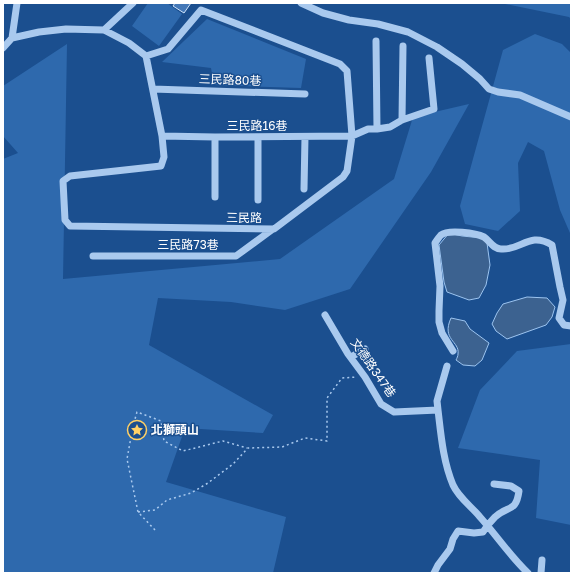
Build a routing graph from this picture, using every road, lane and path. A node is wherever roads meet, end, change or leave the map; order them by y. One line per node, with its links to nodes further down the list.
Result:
1 (17, 3): 5 (street)
2 (133, 3): 4 (street)
3 (301, 3): 13 (street)
4 (104, 30): 5 (street); 9 (street)
5 (12, 38): 8 (street)
6 (376, 41): 15 (street)
7 (403, 46): 14 (street)
8 (3, 48)
9 (146, 56): 11 (street, 三民路); 17 (street, 三民路)
10 (429, 58): 14 (street, 三民路16巷)
11 (153, 89): 12 (street, 三民路80巷); 16 (street, 三民路)
12 (305, 94)
13 (571, 117)
14 (402, 120): 15 (street, 三民路16巷)
15 (377, 129): 17 (street, 三民路16巷)
16 (162, 136): 18 (street, 三民路16巷); 24 (street, 三民路)
17 (352, 136): 20 (street, 三民路16巷); 24 (street, 三民路)
18 (215, 137): 19 (street, 三民路16巷); 22 (street)
19 (258, 137): 20 (street, 三民路16巷); 23 (street)
20 (305, 137): 21 (street)
21 (304, 189)
22 (215, 197)
23 (258, 200)
24 (274, 229): 25 (street, 三民路73巷)
25 (93, 256)
26 (325, 315): 30 (street, 文德路347巷)
27 (571, 326): 29 (street)
28 (365, 349): 30 (street)
29 (453, 351)
30 (351, 357): 32 (street, 文德路347巷)
31 (447, 366): 33 (street)
32 (365, 377): 33 (street, 文德路347巷); 34 (path)
33 (438, 410): 37 (street)
34 (248, 448): 36 (path); 36 (path)
35 (494, 484): 37 (street)
36 (138, 512): 38 (path)
37 (487, 526): 40 (street); 41 (street)
38 (155, 530)
39 (542, 560): 42 (street)
40 (434, 573)
41 (528, 573)
42 (541, 573)

